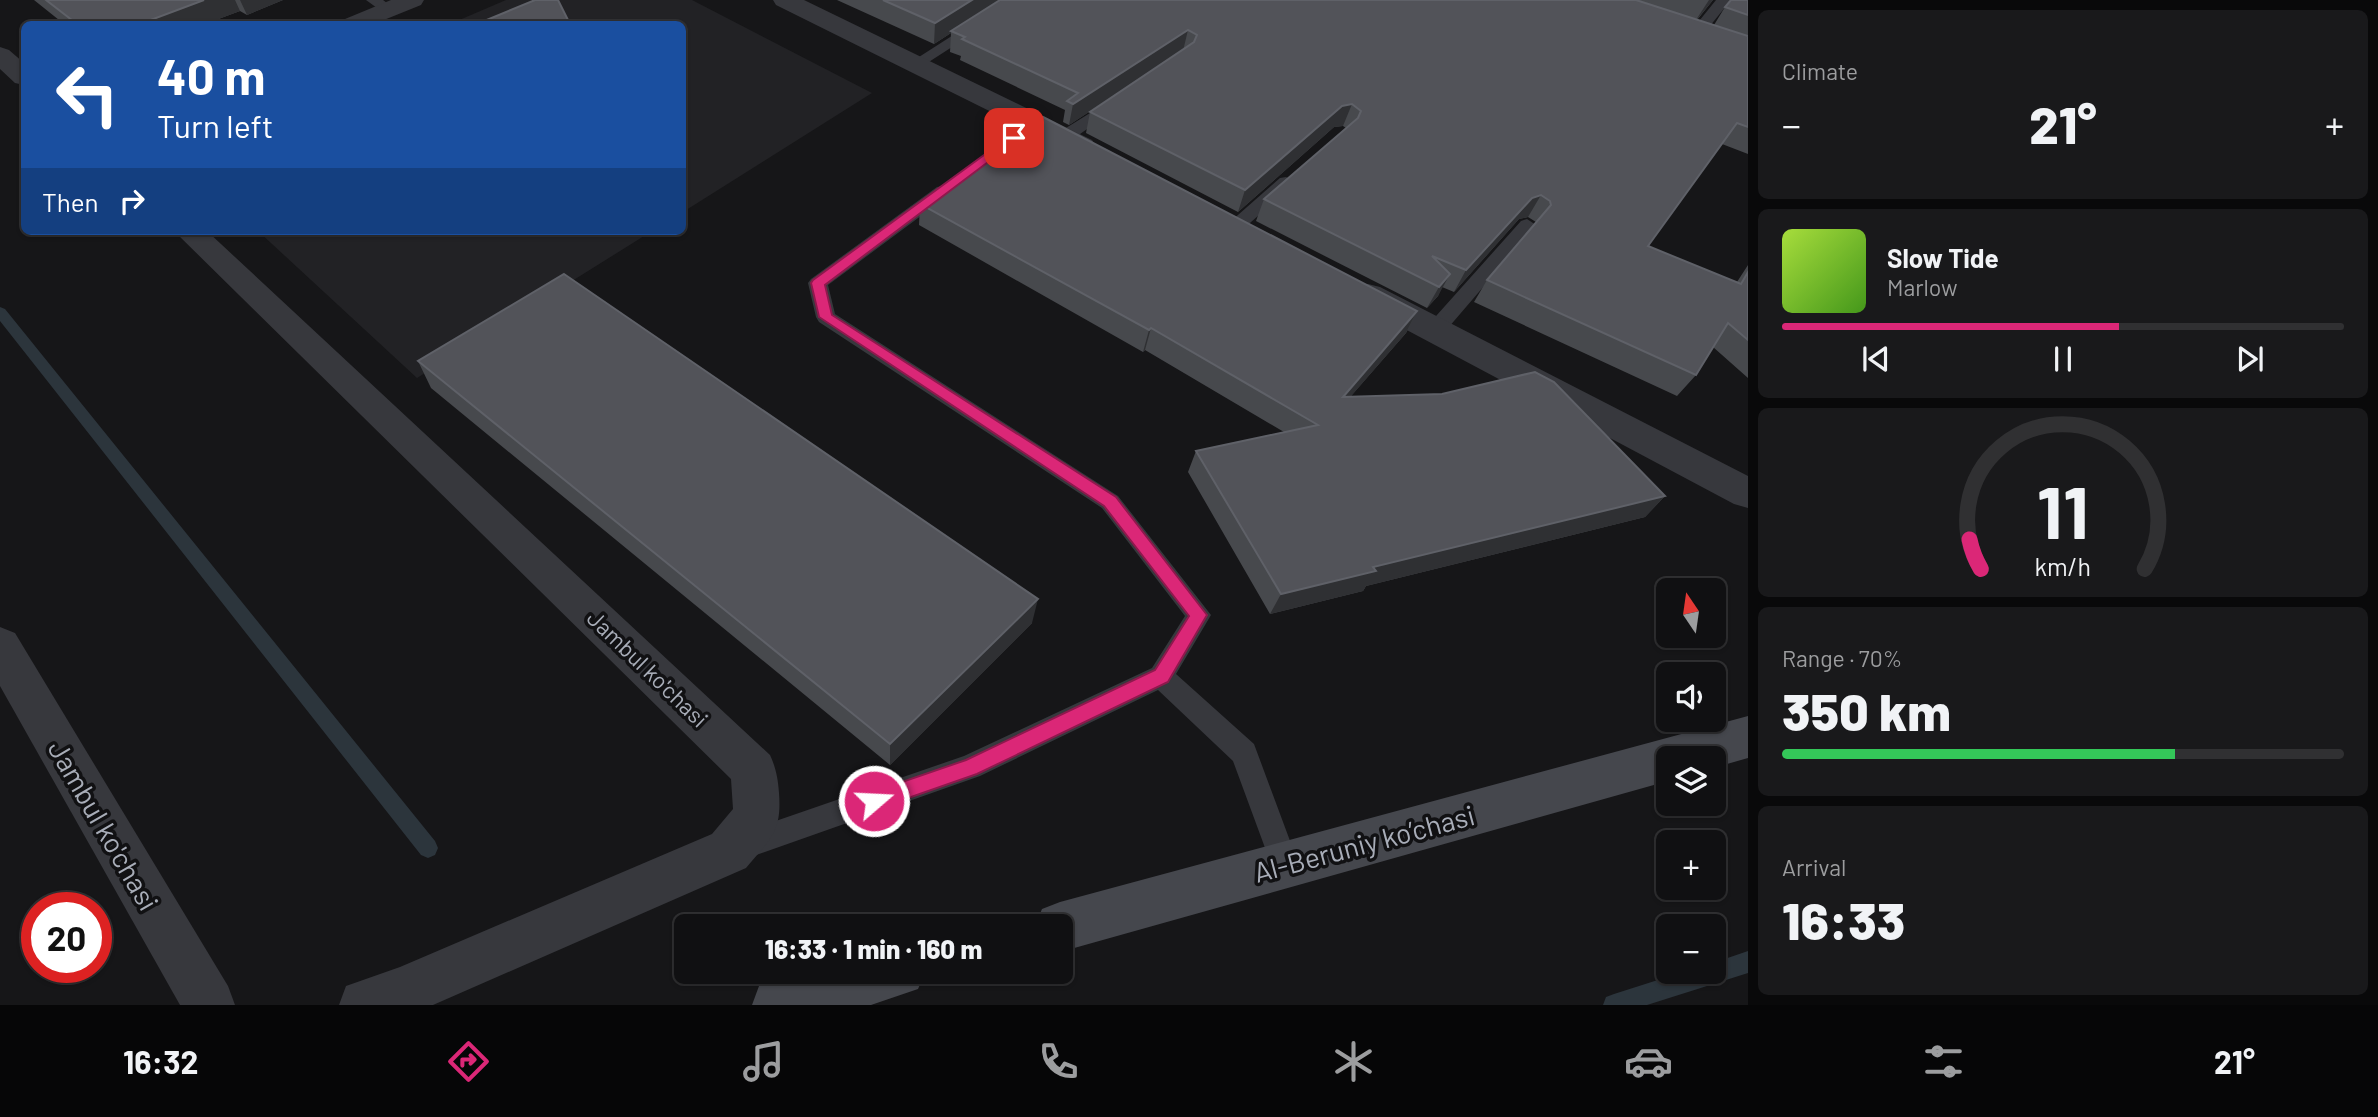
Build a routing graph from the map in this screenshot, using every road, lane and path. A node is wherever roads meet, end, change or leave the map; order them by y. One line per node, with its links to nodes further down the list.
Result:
1 (412, 0): 5 (street)
2 (1018, 0): 11 (lane)
3 (1724, 0): 8 (lane)
4 (789, 1): 11 (street)
5 (381, 5): 6 (street)
6 (358, 21)
7 (1671, 25): 8 (street)
8 (1696, 34): 9 (street)
9 (1722, 42)
10 (0, 55): 12 (street)
11 (916, 64): 14 (street)
12 (21, 74)
13 (1128, 94): 14 (lane)
14 (1064, 137): 15 (street)
15 (1113, 162)
16 (1304, 167): 19 (lane)
17 (960, 178): 25 (lane)
18 (1527, 225): 22 (lane)
19 (1236, 226)
20 (193, 235): 29 (street, Jambul ko'chasi)
21 (1342, 281): 22 (street)
22 (1435, 330): 23 (street)
23 (1748, 493)
24 (0, 646): 33 (street, Jambul ko'chasi)
25 (1161, 676): 29 (lane); 30 (lane)
26 (1748, 737): 27 (main road)
27 (1716, 746)
28 (1656, 763): 30 (main road, Al-Beruniy ko’chasi)
29 (729, 851): 34 (street, Jambul ko'chasi)
30 (1285, 865): 31 (main road, Al-Beruniy ko’chasi)
31 (1073, 923)
32 (853, 984): 35 (main road)
33 (209, 1005)
34 (365, 1005)
35 (778, 1005)

